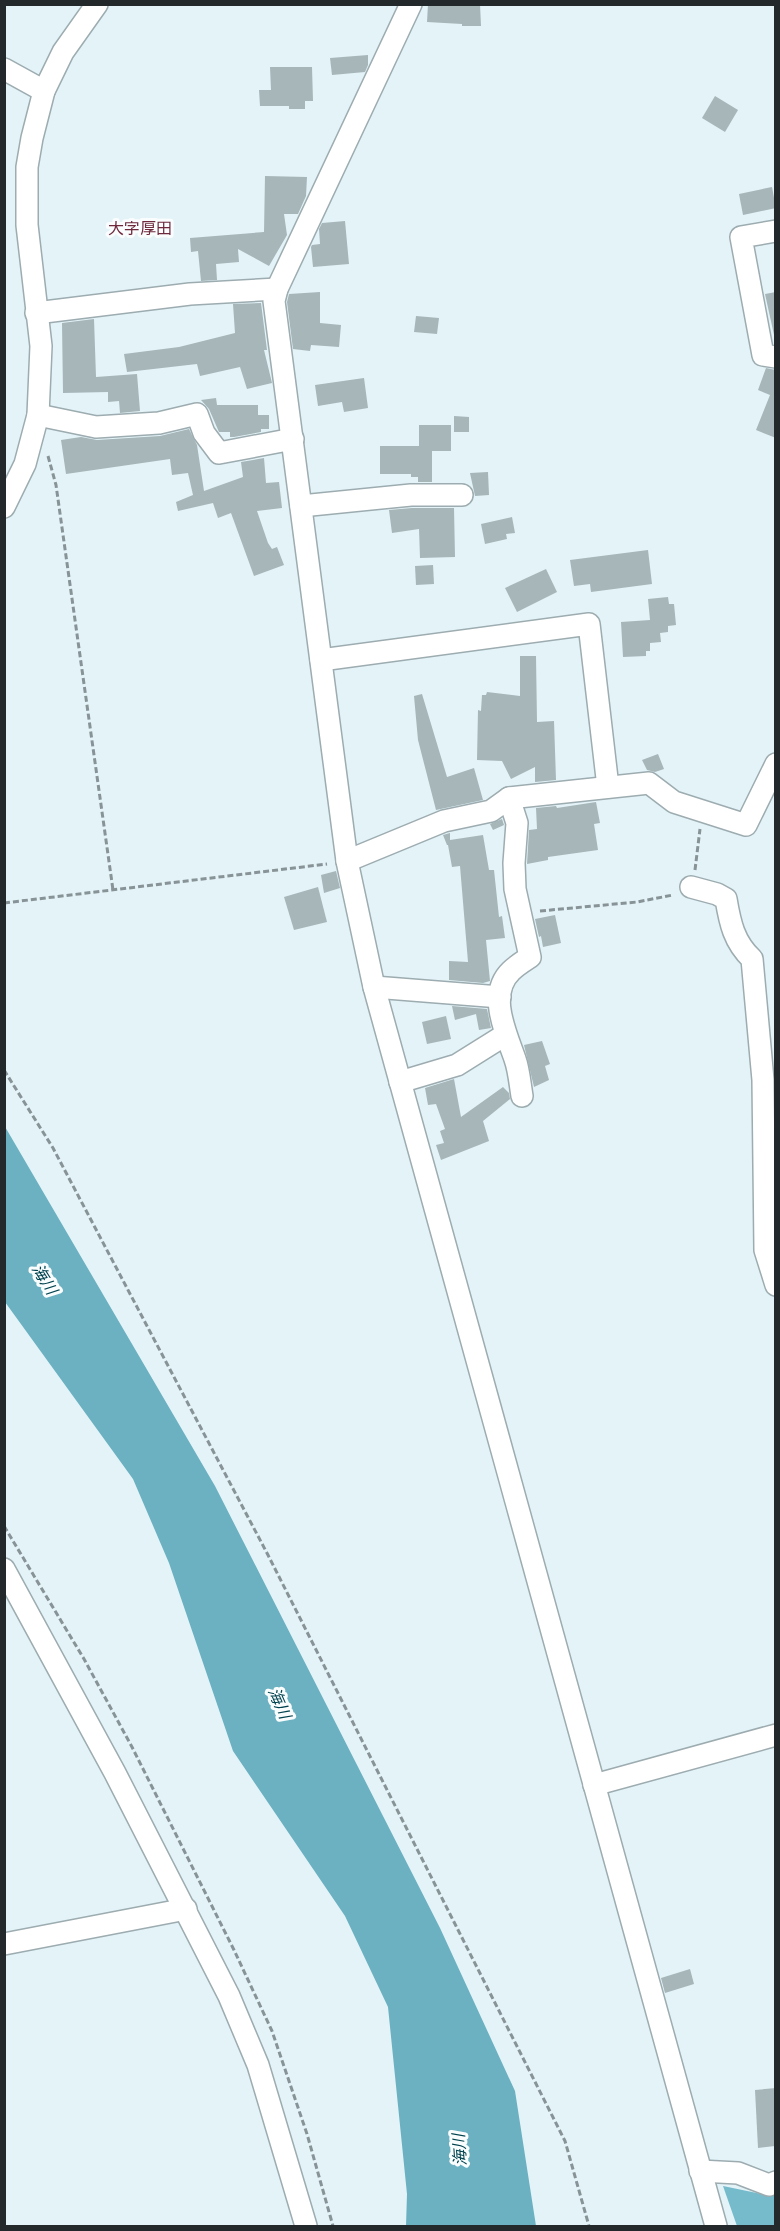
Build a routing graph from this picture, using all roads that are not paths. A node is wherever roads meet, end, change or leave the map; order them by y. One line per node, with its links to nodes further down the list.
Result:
1 (97, 4): 4 (street)
2 (411, 4): 6 (street)
3 (4, 69): 4 (street)
4 (44, 91): 7 (street)
5 (776, 231): 8 (street)
6 (278, 289): 7 (street); 10 (street)
7 (36, 313): 9 (street)
8 (776, 357)
9 (38, 415): 10 (street); 13 (street)
10 (292, 439): 12 (street)
11 (462, 495): 12 (street)
12 (301, 506): 14 (street)
13 (4, 507)
14 (321, 660): 16 (street); 18 (street)
15 (776, 764): 16 (street)
16 (609, 787): 17 (street)
17 (509, 798): 18 (street); 21 (street)
18 (347, 861): 20 (street)
19 (691, 887): 25 (street)
20 (374, 987): 21 (street); 23 (street)
21 (500, 997): 22 (street)
22 (505, 1035): 23 (street); 24 (street)
23 (400, 1082): 28 (street)
24 (522, 1096)
25 (776, 1285)
26 (4, 1569): 29 (street)
27 (776, 1735): 28 (street)
28 (594, 1785): 31 (street)
29 (186, 1909): 30 (street); 33 (street)
30 (4, 1944)
31 (700, 2171): 32 (street); 34 (street)
32 (776, 2182)
33 (306, 2226)
34 (716, 2226)

